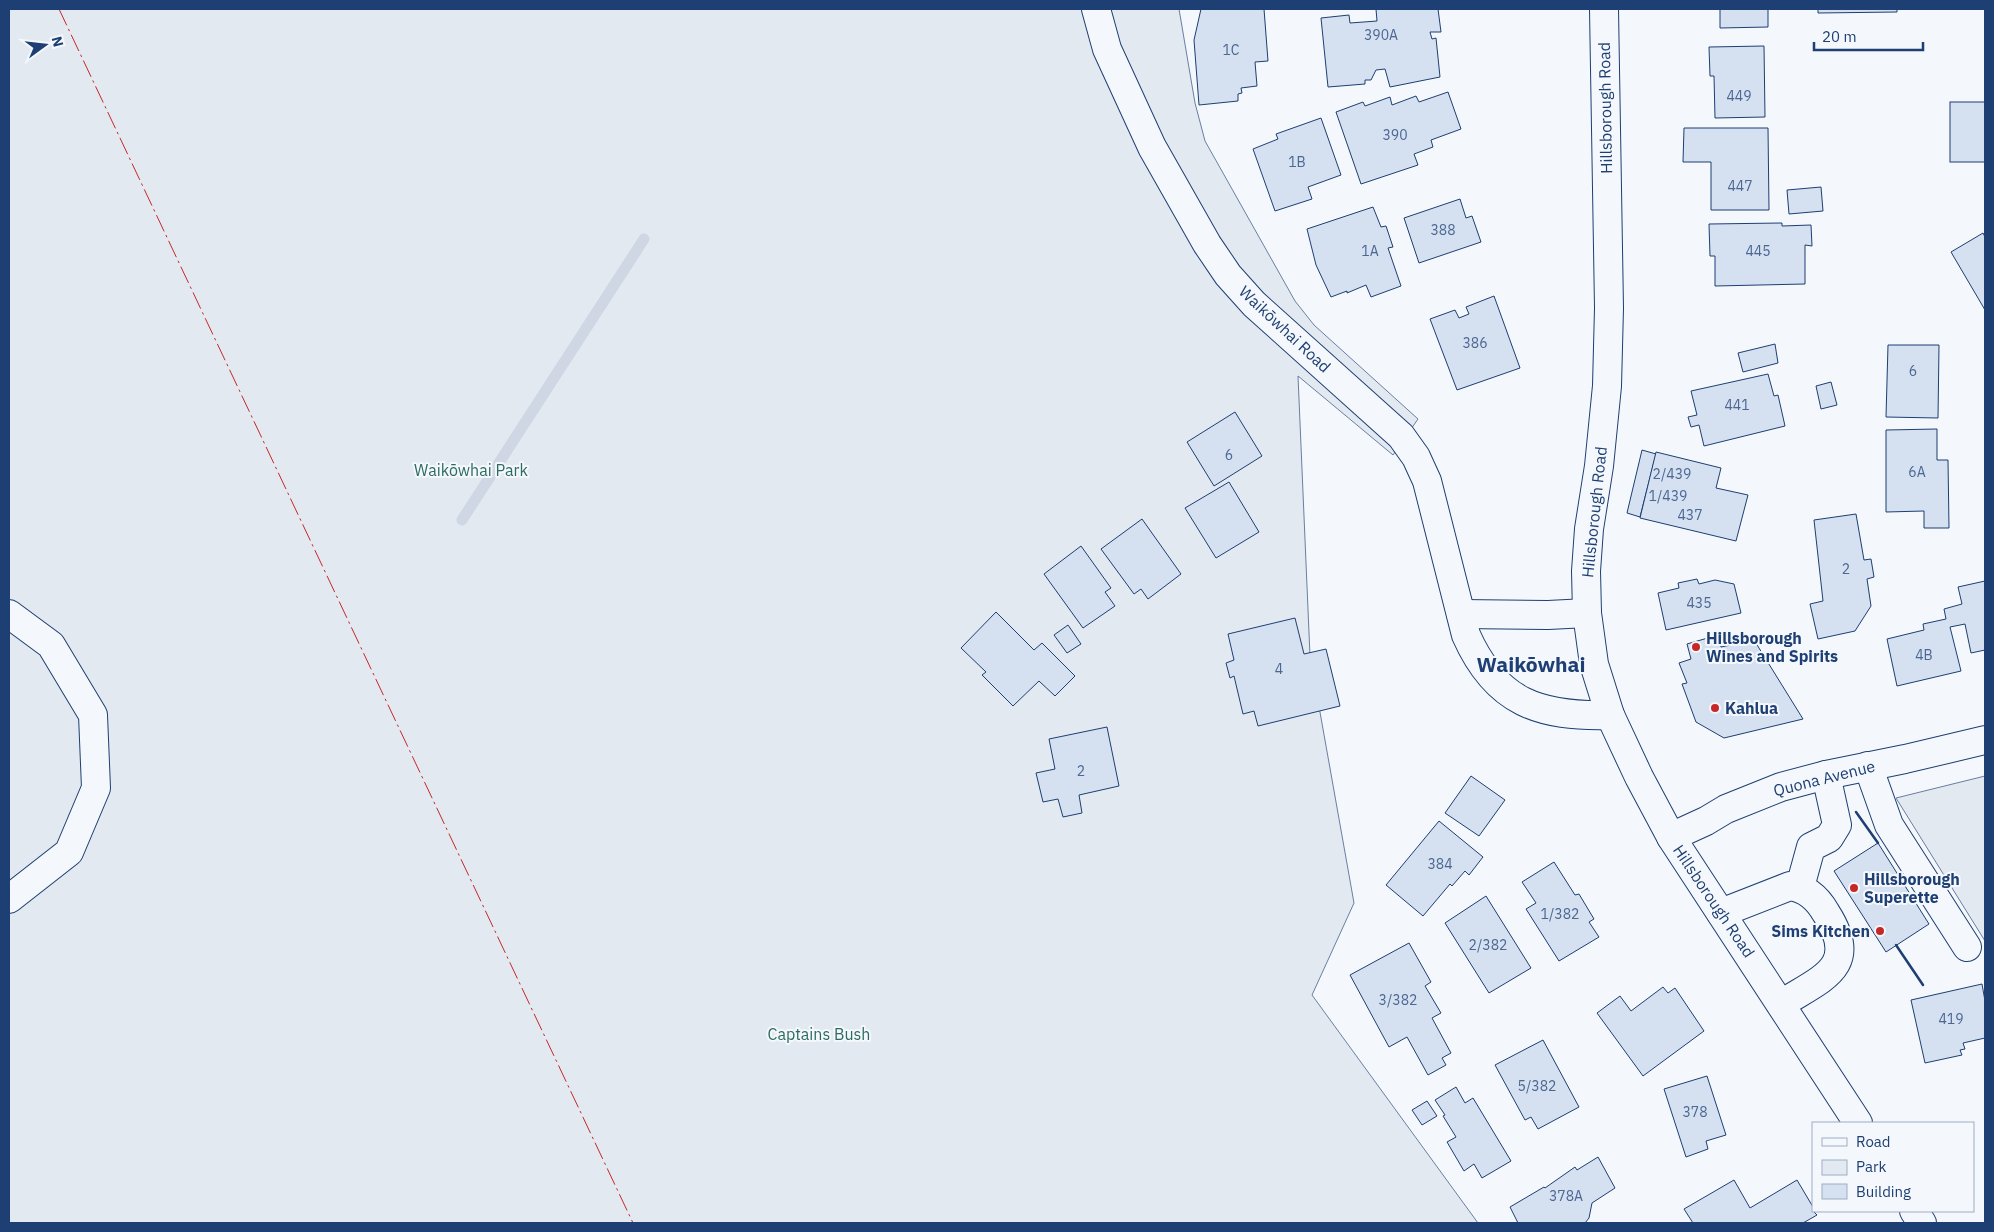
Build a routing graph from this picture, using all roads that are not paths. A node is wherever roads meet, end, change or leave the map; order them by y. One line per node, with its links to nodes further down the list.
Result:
1 (1096, 9): 5 (main road, Waikōwhai Road)
2 (1604, 9): 3 (main road, Hillsborough Road)
3 (1587, 613): 5 (main road); 6 (main road, Hillsborough Road)
4 (9, 614): 12 (main road)
5 (1461, 614): 6 (main road, Waikōwhai Road)
6 (1610, 715): 10 (main road, Hillsborough Road)
7 (1985, 740): 8 (main road, Quona Avenue)
8 (1868, 766): 9 (main road, Quona Avenue); 14 (main road)
9 (1826, 775): 10 (main road, Quona Avenue); 11 (main road)
10 (1671, 837): 13 (main road, Hillsborough Road)
11 (1800, 887): 13 (main road); 15 (main road)
12 (9, 899)
13 (1721, 913): 15 (main road, Hillsborough Road)
14 (1967, 947)
15 (1781, 1004): 16 (main road, Hillsborough Road)
16 (1857, 1122)
17 (1915, 1212): 18 (main road)
18 (1922, 1223)

